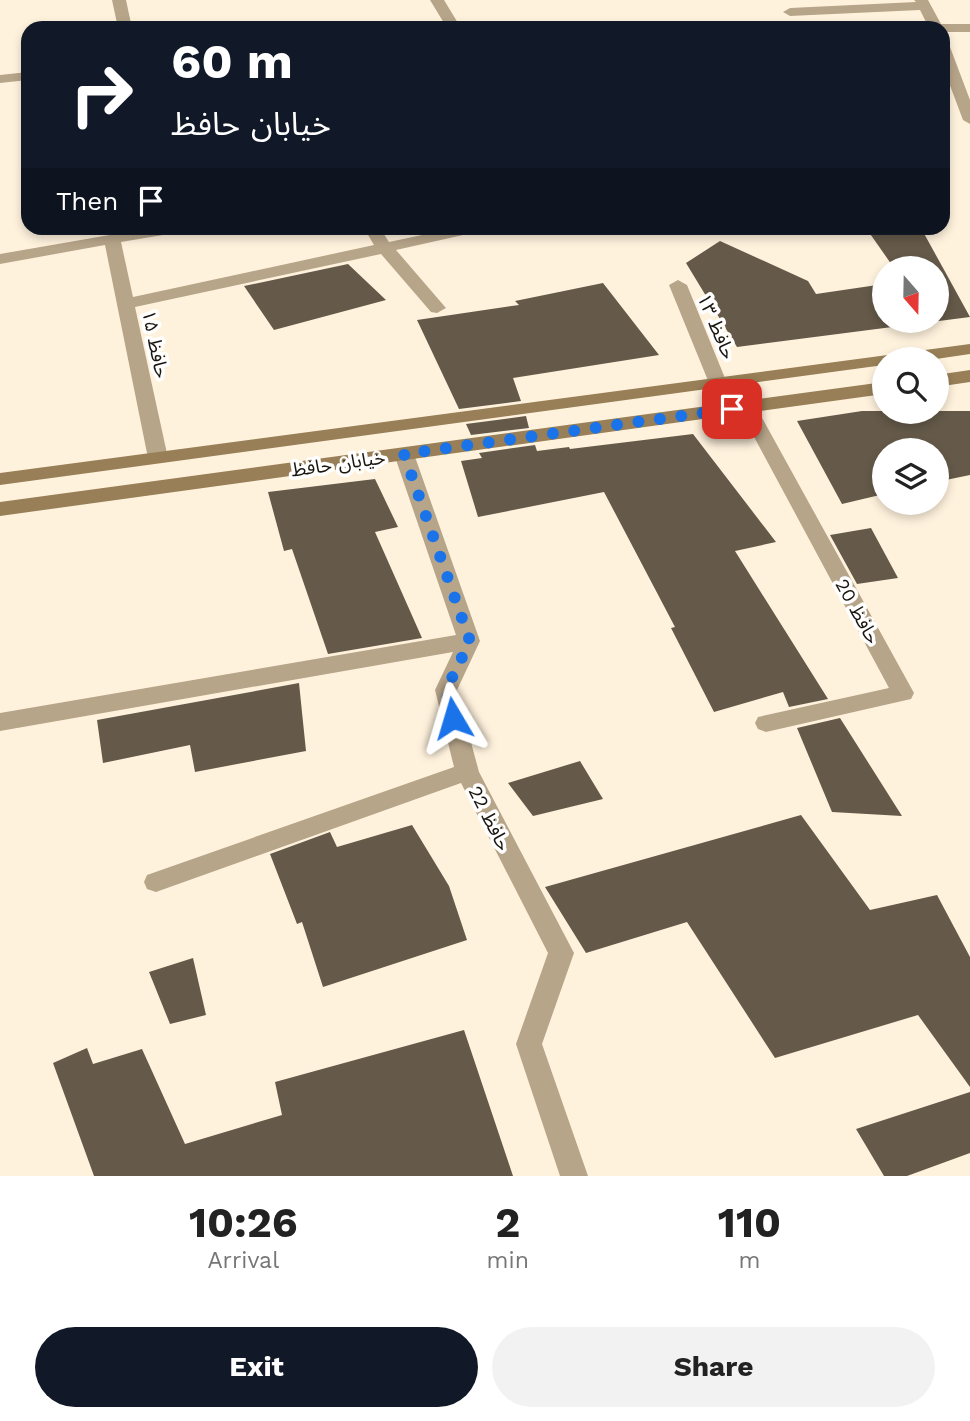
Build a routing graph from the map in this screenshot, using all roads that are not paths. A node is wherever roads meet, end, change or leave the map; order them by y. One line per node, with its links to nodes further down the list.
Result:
1 (119, 0): 6 (street)
2 (437, 0): 7 (street)
3 (777, 0): 5 (street)
4 (922, 3): 5 (street); 9 (street)
5 (790, 12): 8 (street)
6 (124, 21)
7 (450, 21)
8 (793, 21)
9 (932, 21)
10 (950, 28): 11 (street)
11 (970, 28)
12 (950, 66): 15 (street)
13 (21, 77): 14 (street)
14 (0, 79)
15 (970, 120)
16 (135, 235): 19 (street)
17 (376, 235): 20 (street)
18 (439, 235): 20 (street)
19 (112, 239): 21 (street); 23 (street, حافظ ۱۵)
20 (383, 246): 23 (street); 24 (street)
21 (0, 259)
22 (678, 285): 30 (street, حافظ ۱۳)
23 (126, 304): 34 (street, حافظ ۱۵)
24 (437, 308)
25 (970, 349): 26 (main road)
26 (949, 352)
27 (872, 362): 30 (main road, خیابان حافظ)
28 (970, 376): 29 (main road)
29 (949, 379)
30 (718, 383): 34 (main road, خیابان حافظ)
31 (872, 390): 32 (main road, خیابان حافظ)
32 (747, 407): 33 (main road, خیابان حافظ); 39 (street, حافظ 20)
33 (404, 454): 36 (main road, خیابان حافظ); 37 (street)
34 (159, 458): 35 (main road, خیابان حافظ)
35 (0, 479)
36 (0, 509)
37 (470, 641): 38 (street); 40 (street, حافظ 22)
38 (0, 722)
39 (766, 723)
40 (467, 772): 41 (street); 42 (street, حافظ 22)
41 (156, 883)
42 (574, 1176)

